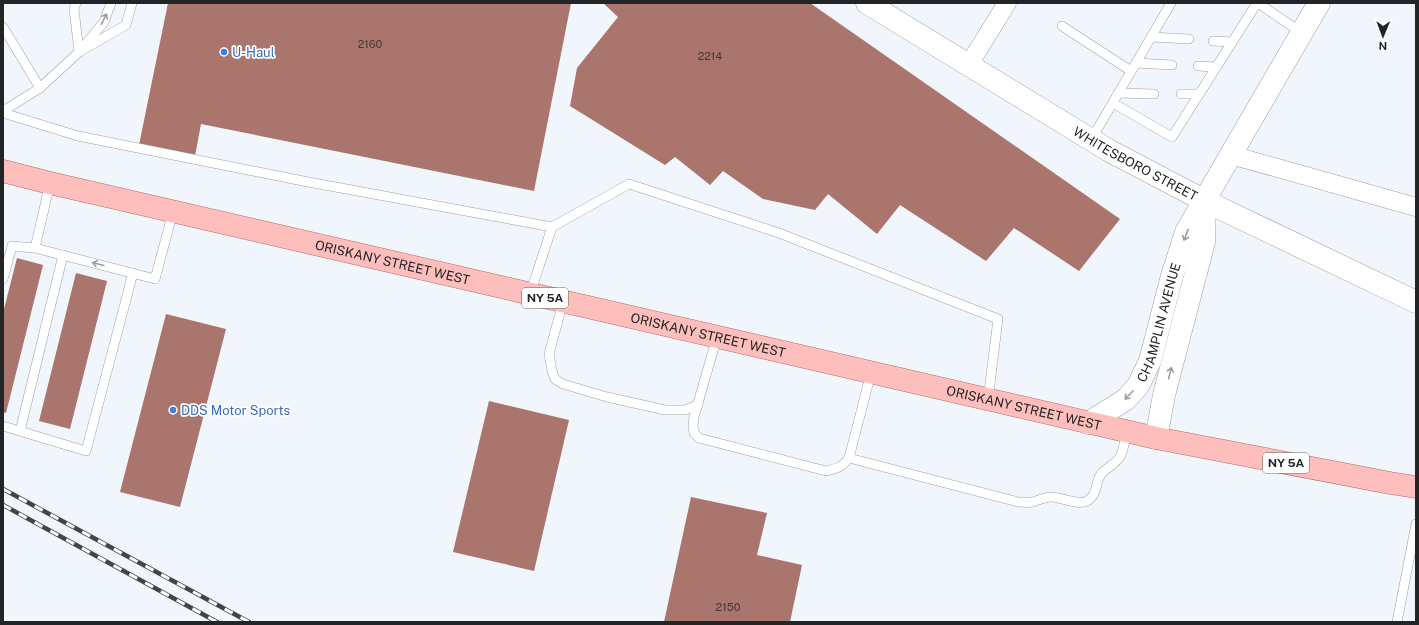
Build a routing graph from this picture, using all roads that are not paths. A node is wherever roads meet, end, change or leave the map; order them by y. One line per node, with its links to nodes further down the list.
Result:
1 (76, 3): 16 (lane)
2 (111, 3): 16 (lane, one-way to 2)
3 (132, 3): 16 (lane)
4 (867, 3): 19 (street, WHITESBORO STREET)
5 (1007, 3): 19 (street)
6 (1171, 3): 12 (lane)
7 (1257, 3): 11 (lane); 15 (lane)
8 (1319, 3): 11 (street, CHAMPLIN AVENUE)
9 (1062, 26): 22 (lane)
10 (3, 27): 23 (lane)
11 (1302, 33): 31 (street, CHAMPLIN AVENUE)
12 (1151, 37): 13 (lane); 17 (lane)
13 (1189, 39)
14 (1213, 41): 15 (lane)
15 (1232, 42): 21 (lane)
16 (78, 52): 23 (lane)
17 (1136, 63): 18 (lane); 22 (lane)
18 (1172, 65)
19 (968, 66): 30 (street, WHITESBORO STREET)
20 (1198, 66): 21 (lane)
21 (1216, 67): 27 (lane)
22 (1131, 71): 24 (lane)
23 (40, 88): 29 (lane)
24 (1118, 93): 25 (lane); 28 (lane)
25 (1154, 94)
26 (1181, 94): 27 (lane)
27 (1199, 94): 28 (lane)
28 (1113, 103): 30 (lane)
29 (3, 112): 37 (lane)
30 (1090, 140): 34 (street, WHITESBORO STREET)
31 (1231, 155): 34 (street, CHAMPLIN AVENUE); 35 (street)
32 (3, 171): 33 (main road, ORISKANY STREET WEST / NY 5A)
33 (50, 183): 36 (main road, ORISKANY STREET WEST / NY 5A); 38 (lane)
34 (1205, 201): 44 (street, WHITESBORO STREET); 49 (street, CHAMPLIN AVENUE, one-way to 49); 53 (street, CHAMPLIN AVENUE, one-way to 34)
35 (1416, 207)
36 (173, 212): 40 (lane); 42 (main road, ORISKANY STREET WEST / NY 5A)
37 (552, 227): 42 (lane); 47 (lane)
38 (35, 248): 39 (lane); 41 (lane)
39 (63, 255): 40 (lane, one-way to 39); 51 (lane)
40 (133, 273): 51 (lane)
41 (3, 280)
42 (530, 294): 43 (main road, ORISKANY STREET WEST / NY 5A)
43 (563, 302): 45 (main road, ORISKANY STREET WEST / NY 5A); 48 (lane)
44 (1416, 302)
45 (717, 337): 46 (main road, ORISKANY STREET WEST / NY 5A); 48 (lane)
46 (871, 373): 47 (main road, ORISKANY STREET WEST / NY 5A); 54 (lane)
47 (988, 400): 49 (main road, ORISKANY STREET WEST / NY 5A)
48 (698, 405): 54 (lane)
49 (1088, 423): 52 (main road, ORISKANY STREET WEST / NY 5A)
50 (3, 426): 51 (lane)
51 (20, 431)
52 (1127, 431): 53 (main road, ORISKANY STREET WEST / NY 5A); 54 (lane)
53 (1156, 438): 55 (main road, ORISKANY STREET WEST / NY 5A)
54 (848, 458)
55 (1416, 487)
56 (1416, 524): 57 (lane)
57 (1397, 622)

